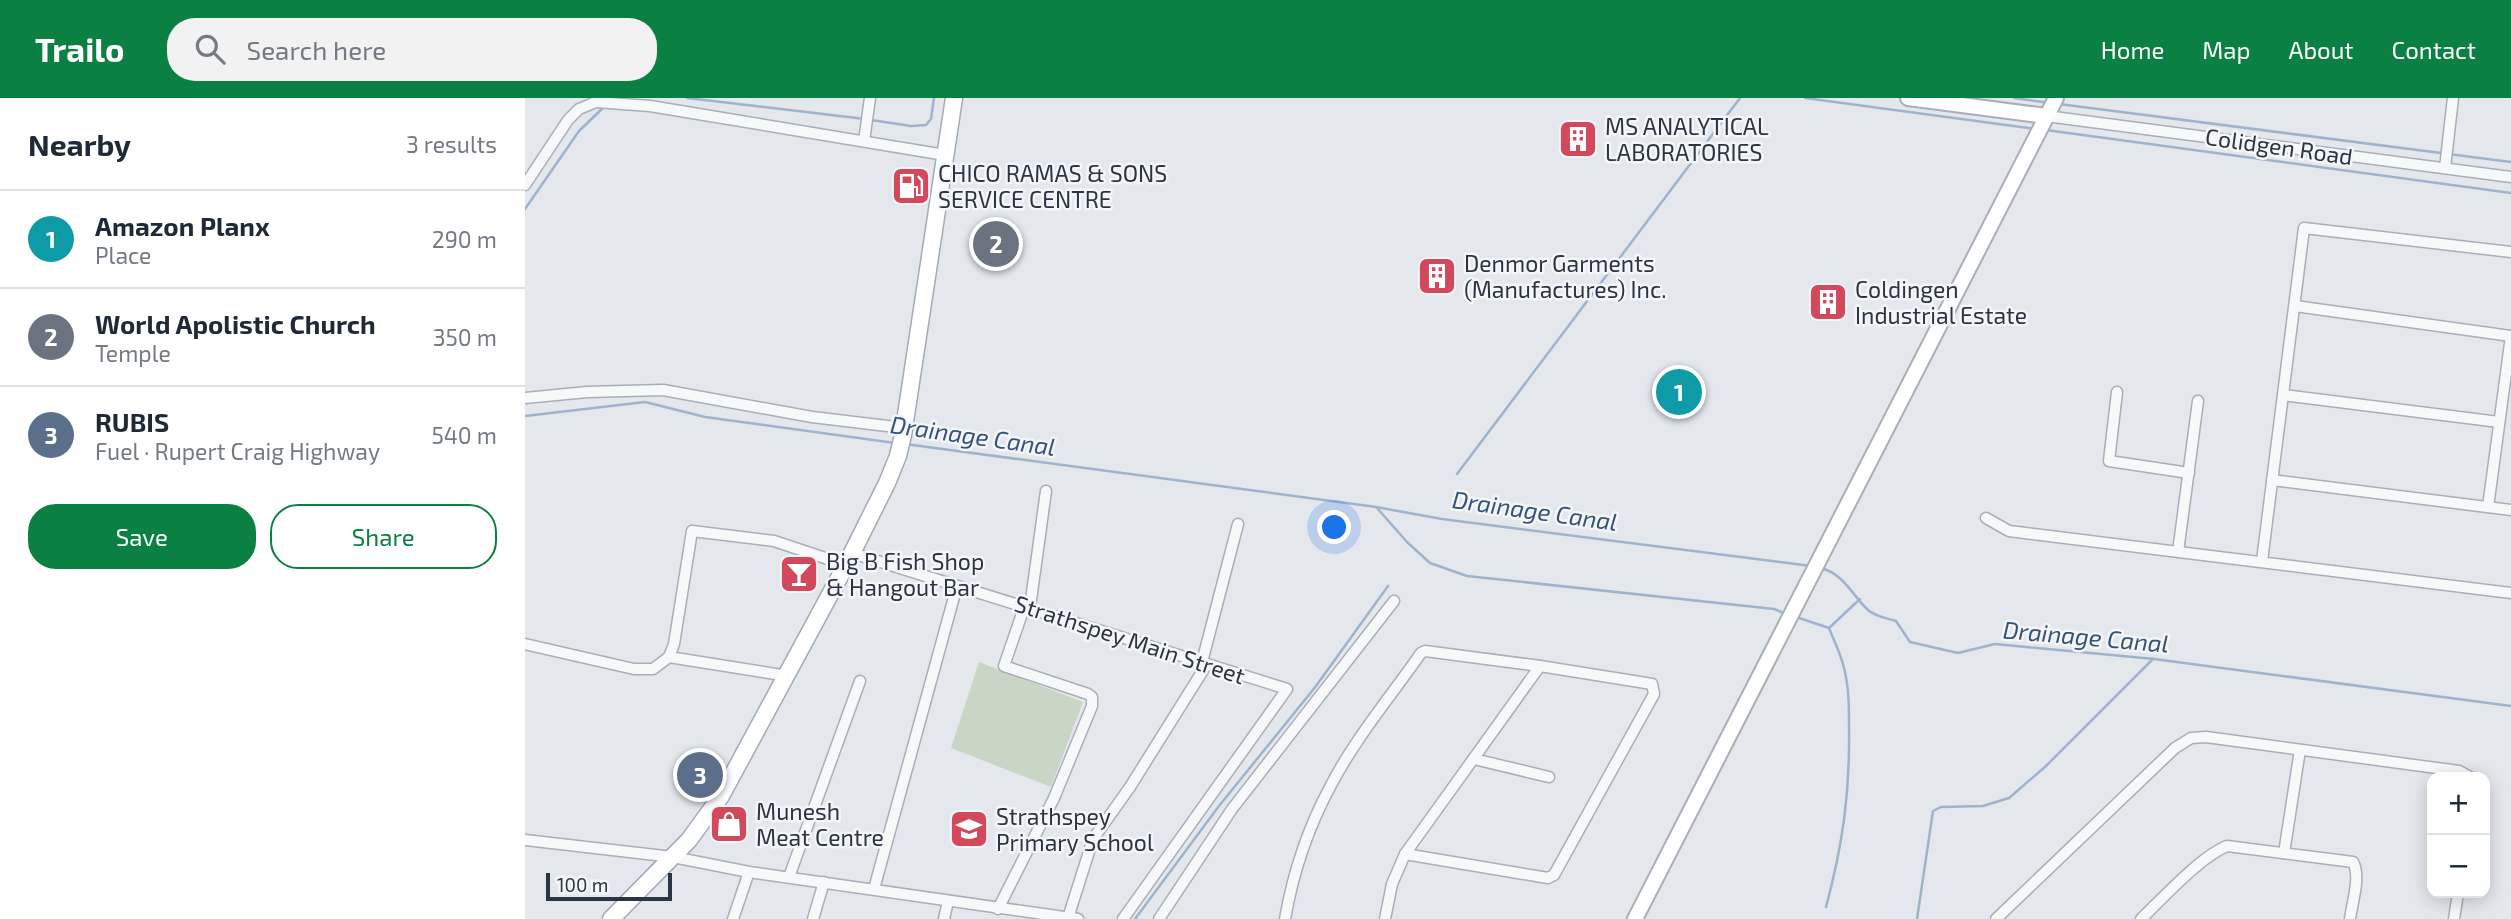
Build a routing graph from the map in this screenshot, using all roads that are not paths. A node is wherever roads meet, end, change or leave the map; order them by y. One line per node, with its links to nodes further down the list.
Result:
1 (954, 98): 9 (main road)
2 (1908, 98): 7 (main road)
3 (2056, 98): 7 (main road)
4 (2453, 98): 10 (street)
5 (597, 100): 8 (street); 12 (street)
6 (870, 101): 8 (street)
7 (2046, 116): 10 (street, Colidgen Road); 66 (main road)
8 (864, 141): 9 (street)
9 (945, 155): 21 (main road)
10 (2445, 168): 11 (street, Colidgen Road)
11 (2511, 177)
12 (525, 185)
13 (2511, 252): 14 (street)
14 (2295, 306): 15 (street); 17 (street)
15 (2511, 336): 20 (street)
16 (2117, 392): 22 (street)
17 (2283, 395): 20 (street); 23 (street)
18 (525, 398): 21 (street)
19 (2198, 401): 22 (street)
20 (2499, 422): 25 (street)
21 (903, 431): 30 (main road)
22 (2189, 473): 29 (street)
23 (2271, 480): 25 (street); 31 (street)
24 (1046, 491): 35 (street)
25 (2488, 507): 26 (street)
26 (2511, 510)
27 (1986, 518): 29 (street)
28 (1238, 524): 38 (street)
29 (2178, 552): 31 (street)
30 (849, 559): 32 (street, Strathspey Main Street); 37 (street, Strathspey Main Street); 40 (main road)
31 (2262, 561): 33 (street)
32 (957, 586): 35 (street, Strathspey Main Street); 53 (street)
33 (2511, 593)
34 (1394, 601): 63 (street)
35 (1028, 606): 38 (street, Strathspey Main Street); 56 (street)
36 (525, 644): 37 (street)
37 (669, 657): 40 (street)
38 (1205, 663): 57 (street); 62 (street, Strathspey Main Street)
39 (1540, 666): 43 (street); 48 (street); 64 (street)
40 (788, 676): 49 (main road)
41 (860, 681): 51 (street)
42 (2300, 750): 44 (street); 47 (street); 67 (street)
43 (1474, 759): 45 (street); 48 (street)
44 (2461, 772)
45 (1549, 777)
46 (525, 840): 49 (street)
47 (2284, 853): 68 (street); 69 (street)
48 (1405, 854): 65 (street)
49 (673, 857): 50 (street); 58 (main road)
50 (748, 873): 51 (street); 59 (street)
51 (789, 877): 52 (street)
52 (824, 882): 53 (street); 60 (street)
53 (874, 889): 55 (street)
54 (2457, 898): 70 (street)
55 (948, 901): 56 (street); 61 (street)
56 (998, 909): 57 (street)
57 (1073, 918)
58 (611, 919)
59 (733, 919)
60 (813, 919)
61 (944, 919)
62 (1123, 919)
63 (1159, 919)
64 (1285, 919)
65 (1385, 919)
66 (1635, 919)
67 (1996, 919)
68 (2141, 919)
69 (2350, 919)
70 (2454, 919)

